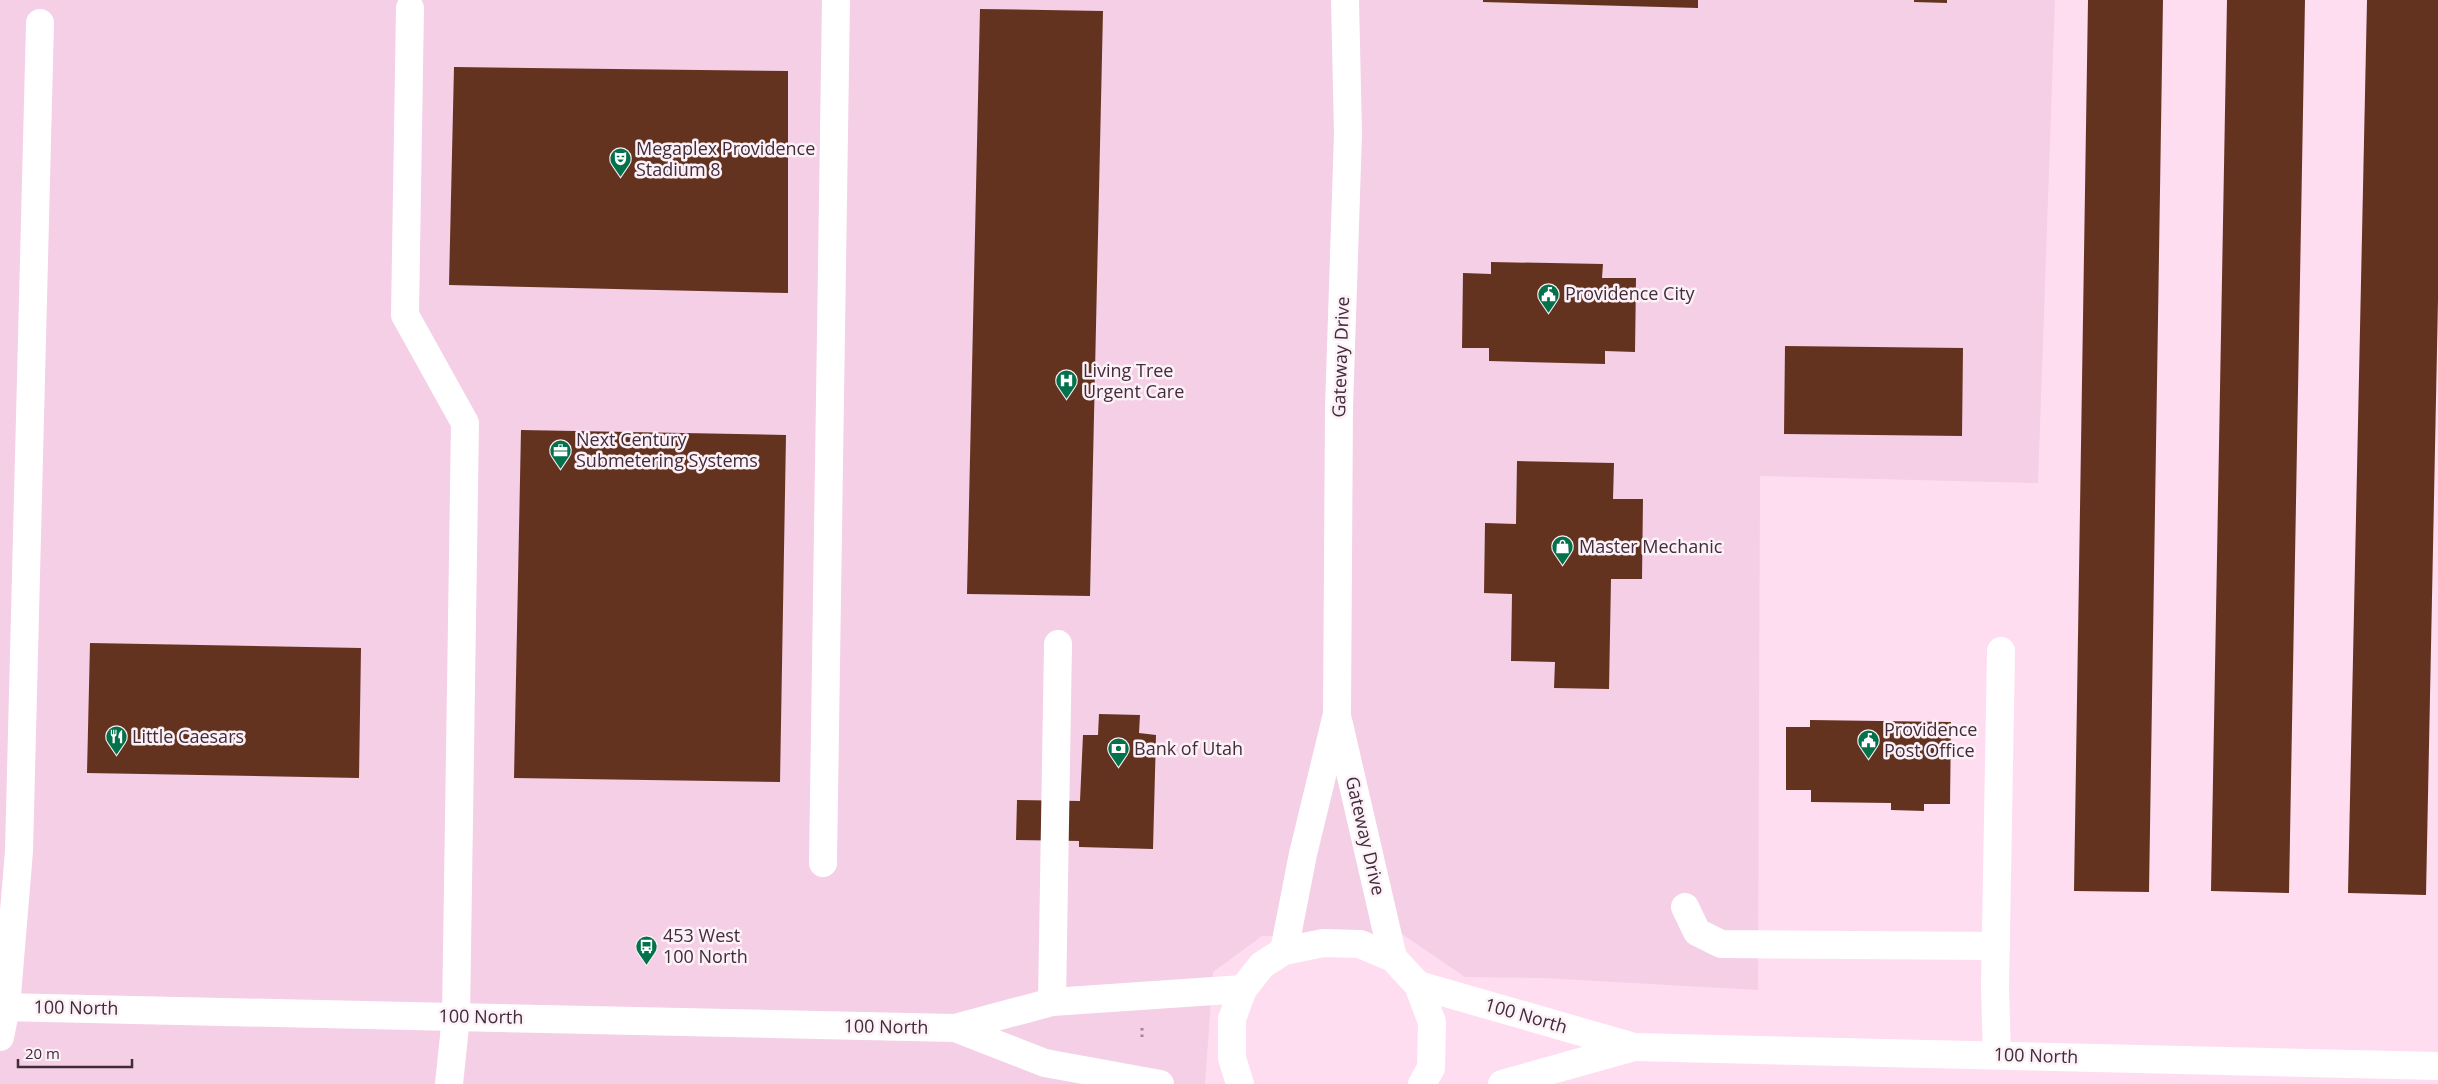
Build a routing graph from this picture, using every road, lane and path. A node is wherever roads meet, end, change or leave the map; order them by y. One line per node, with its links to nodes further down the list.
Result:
1 (836, 0): 8 (main road)
2 (1344, 0): 7 (main road, Gateway Drive)
3 (410, 8): 17 (main road)
4 (40, 23): 16 (main road)
5 (1058, 644): 15 (main road)
6 (2001, 651): 10 (main road)
7 (1337, 714): 11 (main road, Gateway Drive); 12 (main road, Gateway Drive)
8 (823, 863)
9 (1685, 907): 10 (main road)
10 (1996, 946): 21 (main road)
11 (1284, 951): 12 (main road); 14 (main road)
12 (1393, 958): 13 (main road)
13 (1418, 985): 20 (main road, 100 North); 26 (main road)
14 (1243, 989): 15 (main road, 100 North); 25 (main road)
15 (1052, 1002): 18 (main road, 100 North)
16 (3, 1007): 17 (main road, 100 North); 19 (main road)
17 (456, 1017): 18 (main road, 100 North); 23 (main road)
18 (955, 1028): 24 (main road, 100 North)
19 (0, 1036)
20 (1634, 1047): 21 (main road, 100 North); 27 (main road, 100 North)
21 (1997, 1055): 22 (main road, 100 North)
22 (2438, 1066)
23 (449, 1084)
24 (1160, 1084)
25 (1240, 1084)
26 (1422, 1084)
27 (1502, 1084)

